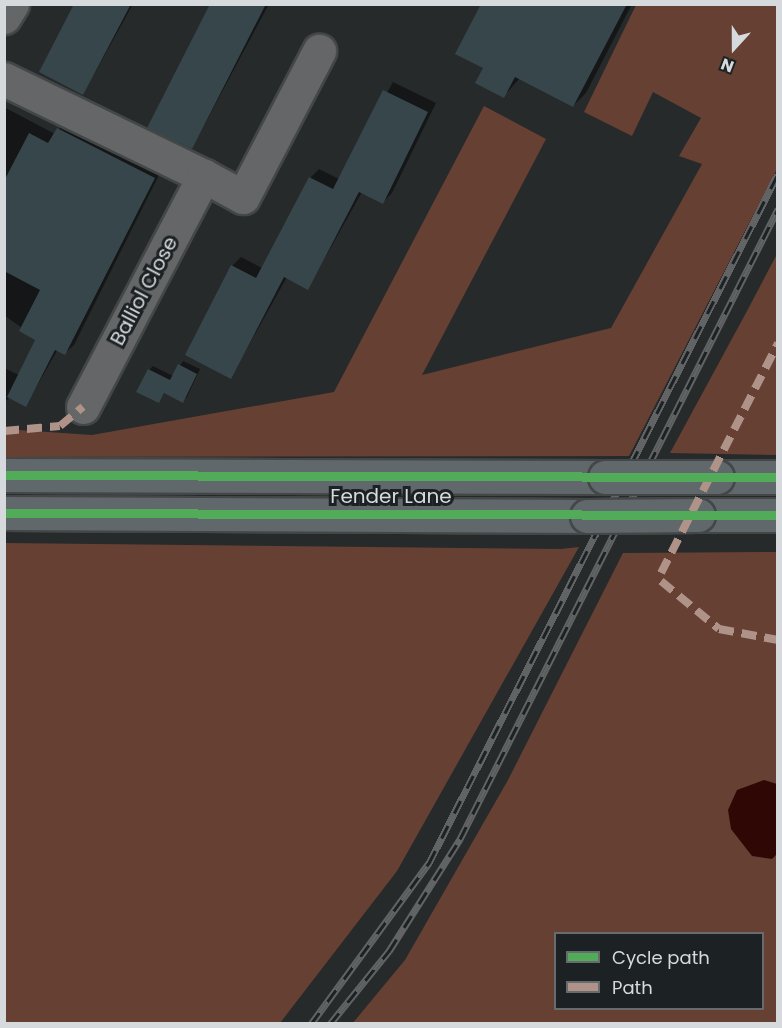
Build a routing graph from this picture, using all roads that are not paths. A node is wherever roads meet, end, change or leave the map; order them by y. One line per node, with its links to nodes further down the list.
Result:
1 (12, 4): 2 (street)
2 (4, 17)
3 (319, 51): 5 (street)
4 (4, 79): 5 (street)
5 (204, 176): 6 (street, Balliol Close)
6 (83, 407)
7 (4, 475): 8 (main road, Fender Lane, bridge)
8 (777, 477)
9 (4, 513): 10 (main road, Fender Lane, bridge)
10 (777, 515)

